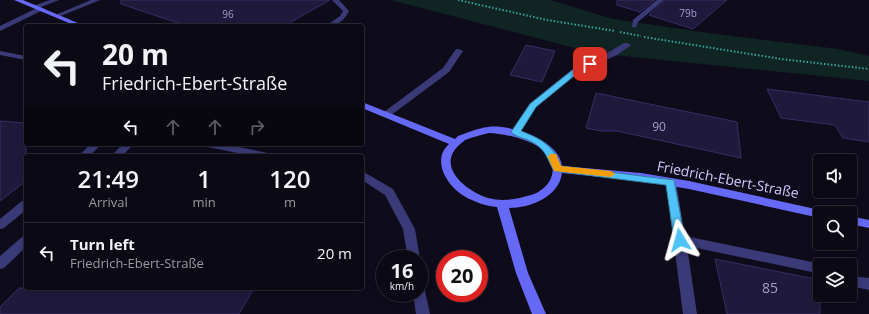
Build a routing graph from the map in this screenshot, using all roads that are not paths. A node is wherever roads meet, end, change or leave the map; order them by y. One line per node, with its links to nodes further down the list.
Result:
1 (17, 0): 6 (street)
2 (56, 0): 6 (lane)
3 (97, 0): 7 (lane)
4 (335, 0): 9 (lane)
5 (661, 0): 10 (lane)
6 (38, 8): 7 (street); 11 (lane)
7 (56, 16): 8 (street)
8 (77, 24)
9 (332, 24)
10 (634, 26)
11 (0, 29)
12 (627, 45): 18 (lane)
13 (459, 51): 17 (lane)
14 (0, 53): 15 (lane)
15 (24, 58)
16 (364, 106): 17 (street)
17 (387, 114): 19 (street)
18 (516, 132): 19 (street); 26 (street)
19 (455, 143): 29 (street)
20 (95, 146): 23 (lane)
21 (127, 146): 24 (lane)
22 (218, 146): 25 (lane)
23 (85, 154)
24 (118, 154)
25 (258, 154)
26 (557, 169): 28 (street, Friedrich-Ebert-Straße); 29 (street)
27 (364, 176): 37 (lane)
28 (671, 182): 31 (street, Friedrich-Ebert-Straße); 35 (lane)
29 (502, 204): 44 (street)
30 (24, 206): 34 (lane)
31 (813, 212)
32 (857, 221): 33 (street)
33 (869, 224)
34 (0, 225)
35 (680, 240): 39 (lane); 45 (lane)
36 (24, 242): 38 (lane)
37 (412, 250)
38 (0, 264)
39 (812, 267)
40 (857, 282): 41 (lane)
41 (869, 284)
42 (421, 302): 43 (lane)
43 (423, 314)
44 (539, 314)
45 (690, 314)

